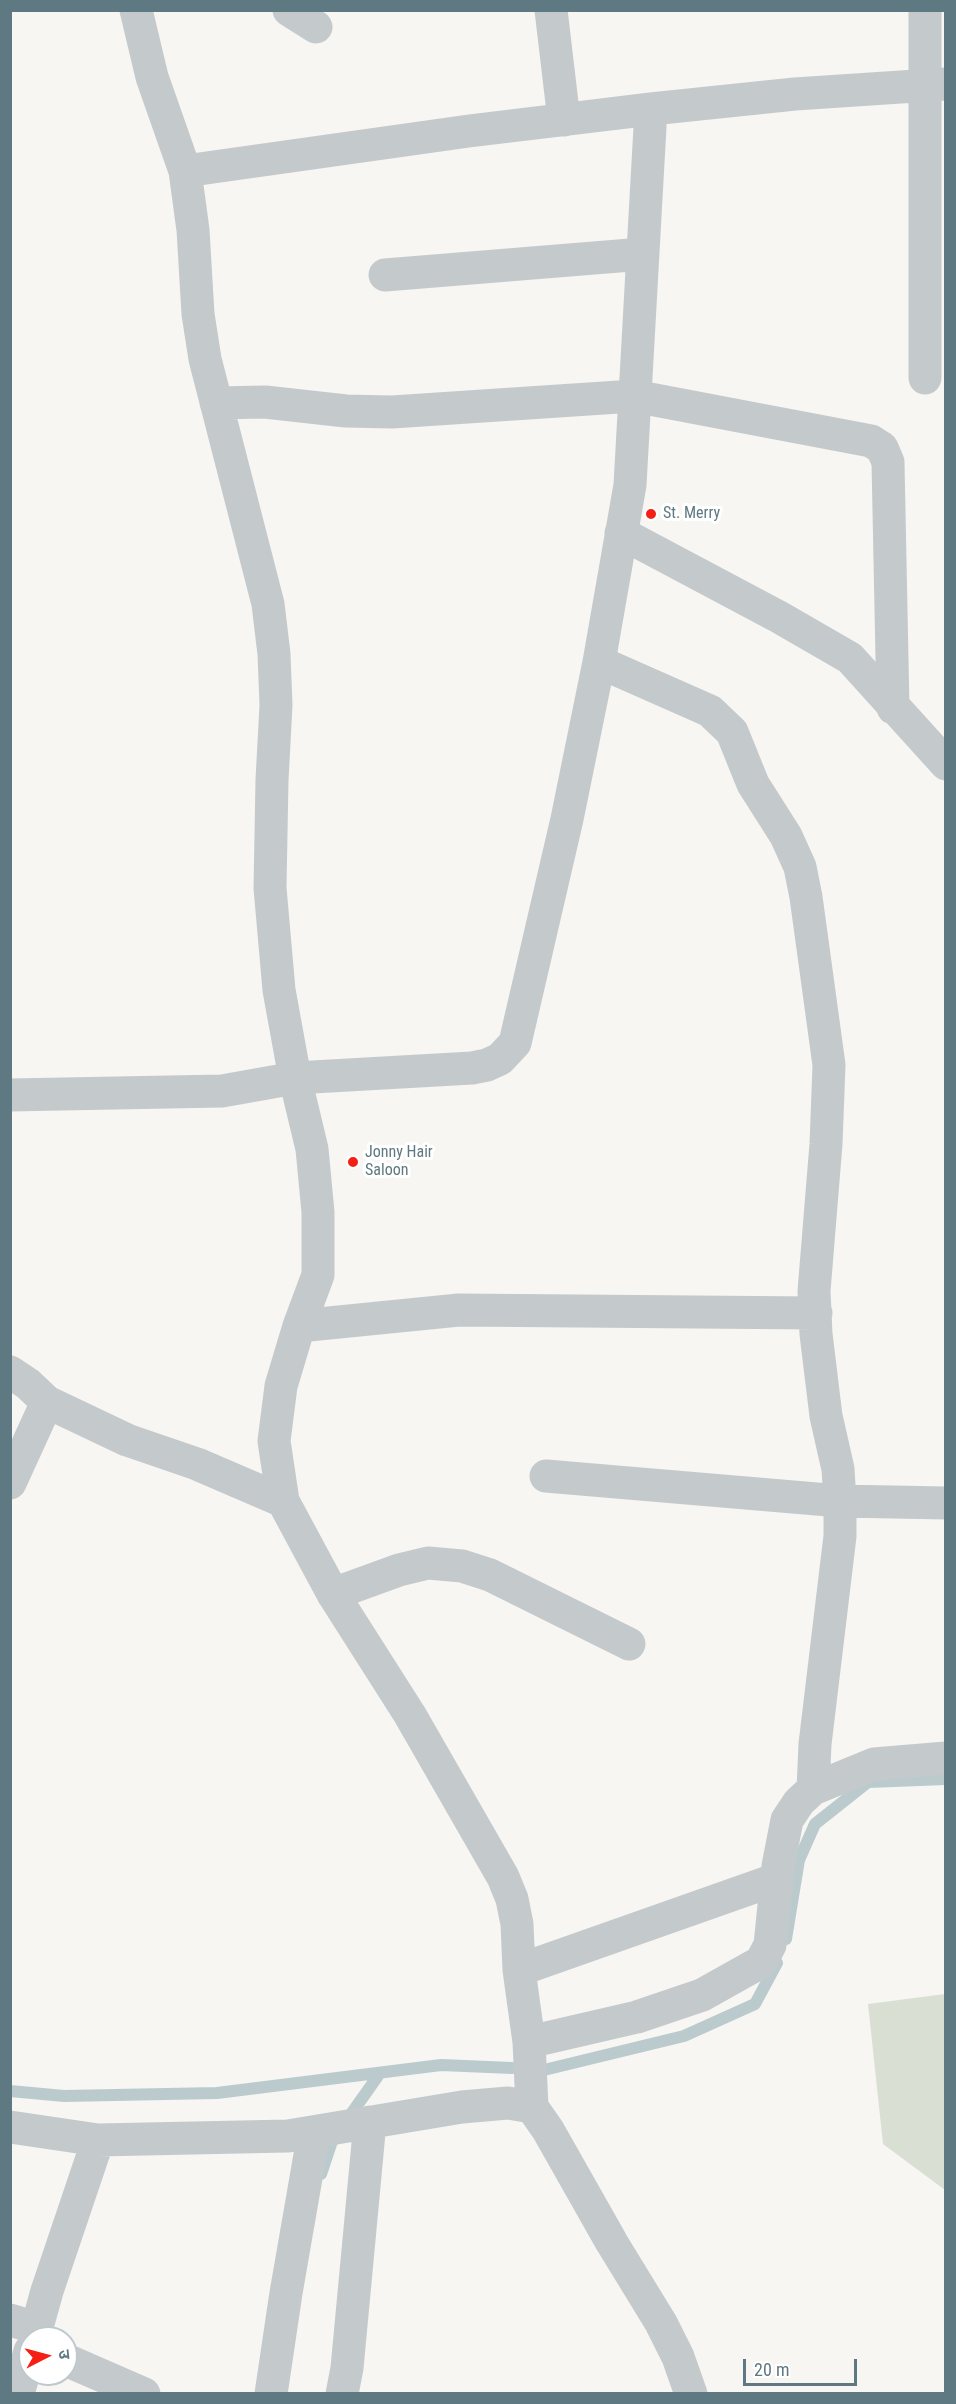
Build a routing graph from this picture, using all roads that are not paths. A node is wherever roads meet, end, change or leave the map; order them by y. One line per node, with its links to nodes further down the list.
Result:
1 (136, 10): 7 (street)
2 (551, 10): 6 (street)
3 (925, 10): 4 (street)
4 (935, 84): 5 (street); 10 (street)
5 (651, 109): 6 (street); 8 (street)
6 (564, 120): 7 (street)
7 (185, 171): 12 (street)
8 (643, 254): 9 (street); 11 (street)
9 (385, 275)
10 (925, 378)
11 (634, 396): 12 (street); 13 (street); 15 (street)
12 (216, 403): 17 (street)
13 (621, 533): 14 (street); 15 (street)
14 (598, 662): 17 (street); 19 (street)
15 (893, 708): 16 (street)
16 (945, 764)
17 (295, 1078): 18 (street); 20 (street)
18 (10, 1095)
19 (816, 1313): 20 (street); 26 (street)
20 (299, 1326): 25 (street)
21 (10, 1372): 22 (street)
22 (47, 1402): 24 (street); 25 (street)
23 (546, 1476): 26 (street)
24 (10, 1483)
25 (284, 1501): 28 (street)
26 (840, 1501): 27 (street); 30 (street)
27 (945, 1503)
28 (333, 1594): 29 (street); 35 (street)
29 (629, 1644)
30 (815, 1744): 32 (street); 33 (street)
31 (945, 1758): 32 (street)
32 (874, 1764): 33 (street)
33 (813, 1789): 34 (street)
34 (777, 1879): 35 (street); 36 (street)
35 (519, 1970): 36 (street)
36 (529, 2042): 37 (street)
37 (532, 2107): 38 (street); 47 (street)
38 (370, 2122): 40 (street); 46 (street)
39 (10, 2127): 41 (street)
40 (314, 2132): 41 (street); 45 (street)
41 (98, 2140): 42 (street)
42 (31, 2326)
43 (78, 2365): 44 (street)
44 (144, 2394)
45 (271, 2394)
46 (342, 2394)
47 (691, 2394)

